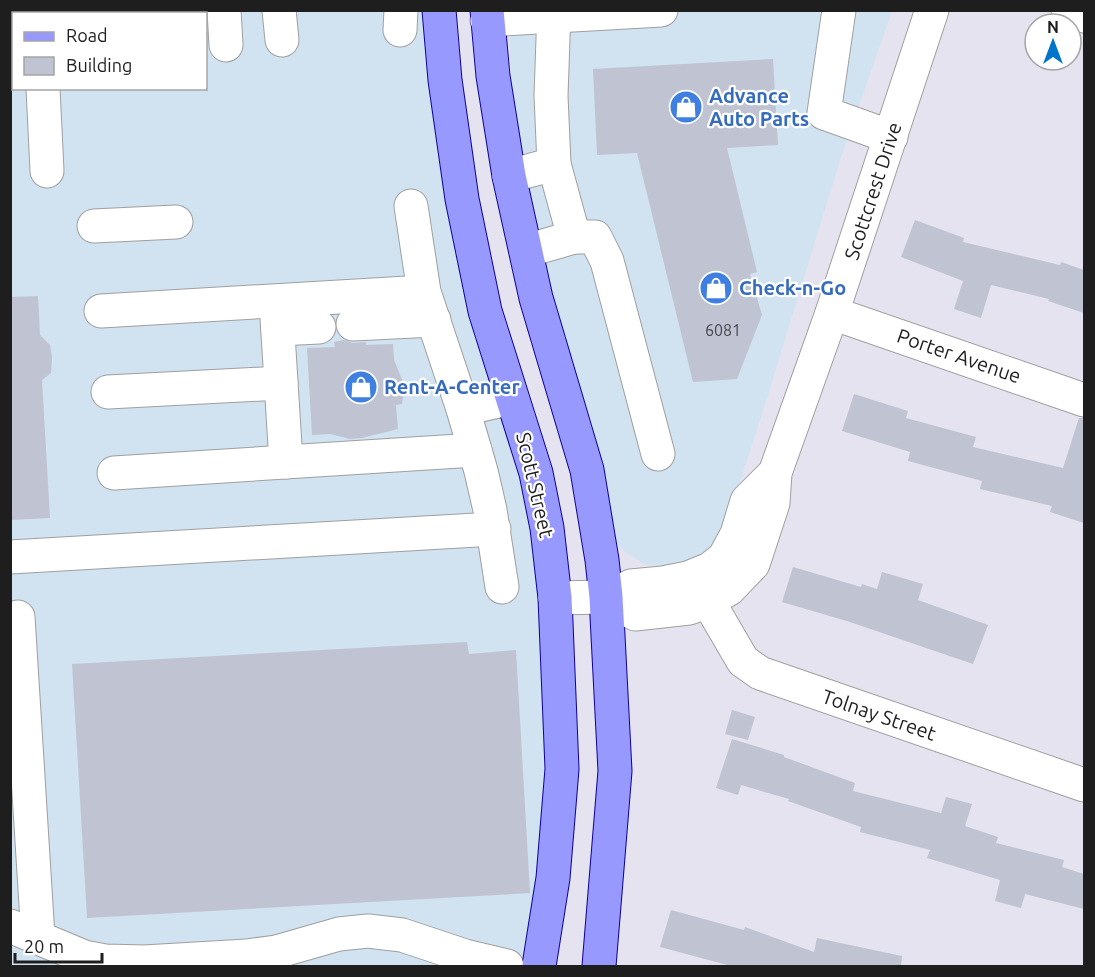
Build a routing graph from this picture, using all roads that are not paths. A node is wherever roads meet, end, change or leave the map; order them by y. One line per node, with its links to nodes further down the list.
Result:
1 (224, 10): 10 (street)
2 (439, 10): 16 (main road, Scott Street)
3 (661, 10): 7 (street)
4 (839, 10): 12 (street)
5 (932, 10): 12 (street, Scottcrest Drive)
6 (1068, 10): 9 (street)
7 (554, 14): 8 (street); 13 (street)
8 (487, 15): 15 (main road)
9 (1084, 16)
10 (226, 45)
11 (43, 90): 14 (street)
12 (891, 137): 24 (street, Scottcrest Drive)
13 (554, 164): 15 (street); 20 (street)
14 (47, 171)
15 (509, 176): 16 (main road); 21 (main road)
16 (462, 199): 30 (main road, Scott Street)
17 (411, 206): 22 (street)
18 (176, 222): 19 (street)
19 (94, 226)
20 (574, 237): 21 (street); 34 (street)
21 (526, 251): 41 (main road)
22 (429, 306): 25 (street); 26 (street); 32 (street)
23 (101, 311): 25 (street)
24 (832, 313): 31 (street, Porter Avenue); 37 (street, Scottcrest Drive)
25 (277, 315): 27 (street); 28 (street)
26 (352, 324)
27 (319, 327)
28 (281, 383): 29 (street); 35 (street)
29 (108, 392)
30 (513, 398): 32 (street); 42 (main road, Scott Street)
31 (1084, 400)
32 (464, 409): 33 (street)
33 (475, 450): 35 (street); 38 (street)
34 (658, 454)
35 (286, 462): 36 (street)
36 (114, 473)
37 (775, 473): 41 (street, Scottcrest Drive); 43 (street, Scottcrest Drive)
38 (494, 529): 39 (street); 40 (street)
39 (10, 557)
40 (502, 587)
41 (606, 597): 42 (street, Scottcrest Drive); 43 (street, Scottcrest Drive); 49 (main road)
42 (555, 598): 48 (main road, Scott Street)
43 (708, 601): 45 (street, Tolnay Street)
44 (18, 617): 46 (street)
45 (1084, 785)
46 (24, 931): 47 (street)
47 (493, 965)
48 (539, 966)
49 (599, 966)

